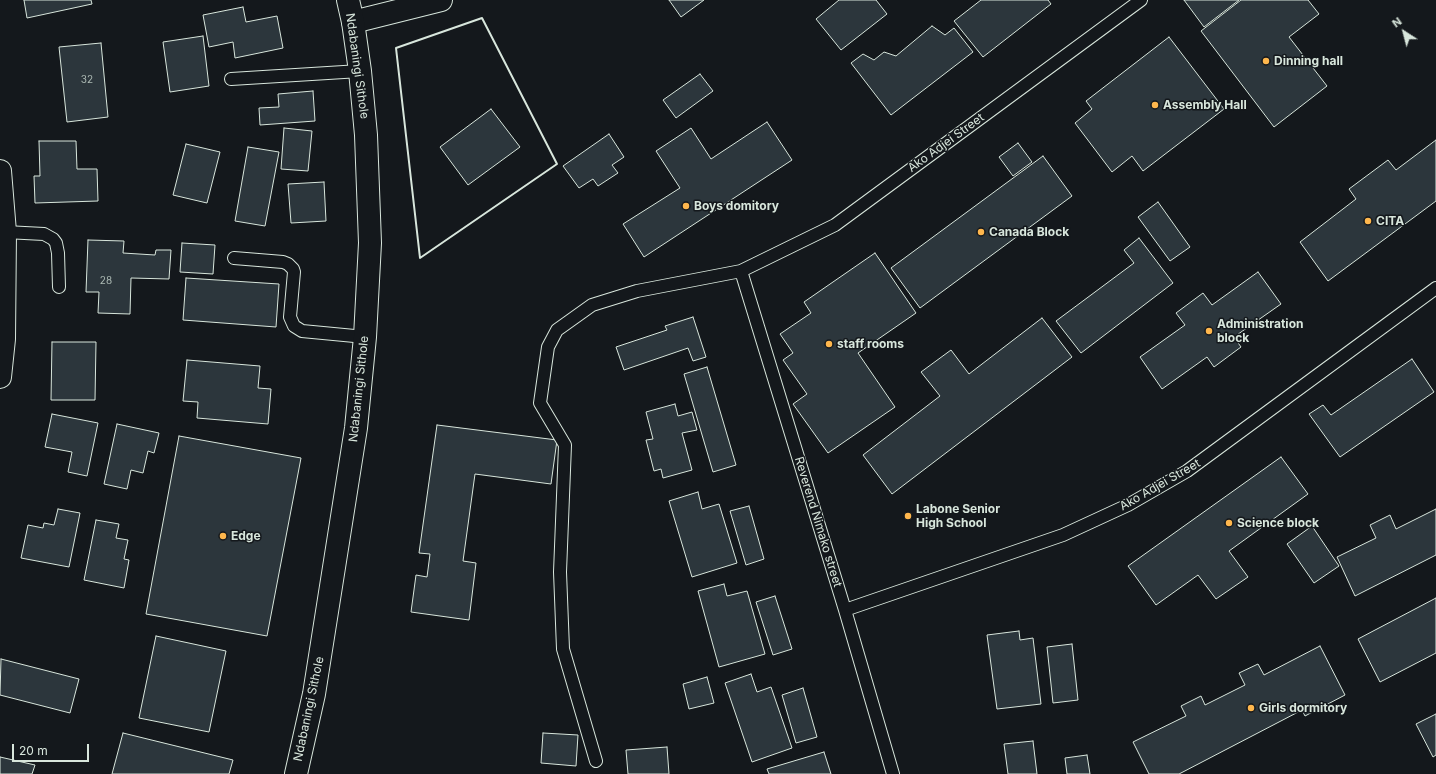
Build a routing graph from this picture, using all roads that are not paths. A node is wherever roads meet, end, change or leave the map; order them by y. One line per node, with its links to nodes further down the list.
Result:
1 (348, 0): 4 (street, Ndabaningi Sithole)
2 (441, 0): 4 (street)
3 (1141, 0): 10 (lane, Ako Adjei Street)
4 (353, 22): 5 (street, Ndabaningi Sithole)
5 (360, 70): 6 (lane); 13 (street, Ndabaningi Sithole)
6 (231, 80)
7 (0, 171): 8 (street)
8 (5, 232): 11 (lane); 14 (street)
9 (234, 258): 13 (lane)
10 (741, 271): 15 (lane, Reverend Nimako street); 16 (lane, Ako Adjei Street)
11 (59, 287)
12 (1436, 288): 15 (lane, Ako Adjei Street)
13 (365, 337): 17 (street, Ndabaningi Sithole)
14 (0, 377)
15 (845, 610): 18 (lane, Reverend Nimako street)
16 (596, 761)
17 (296, 774)
18 (893, 774)

